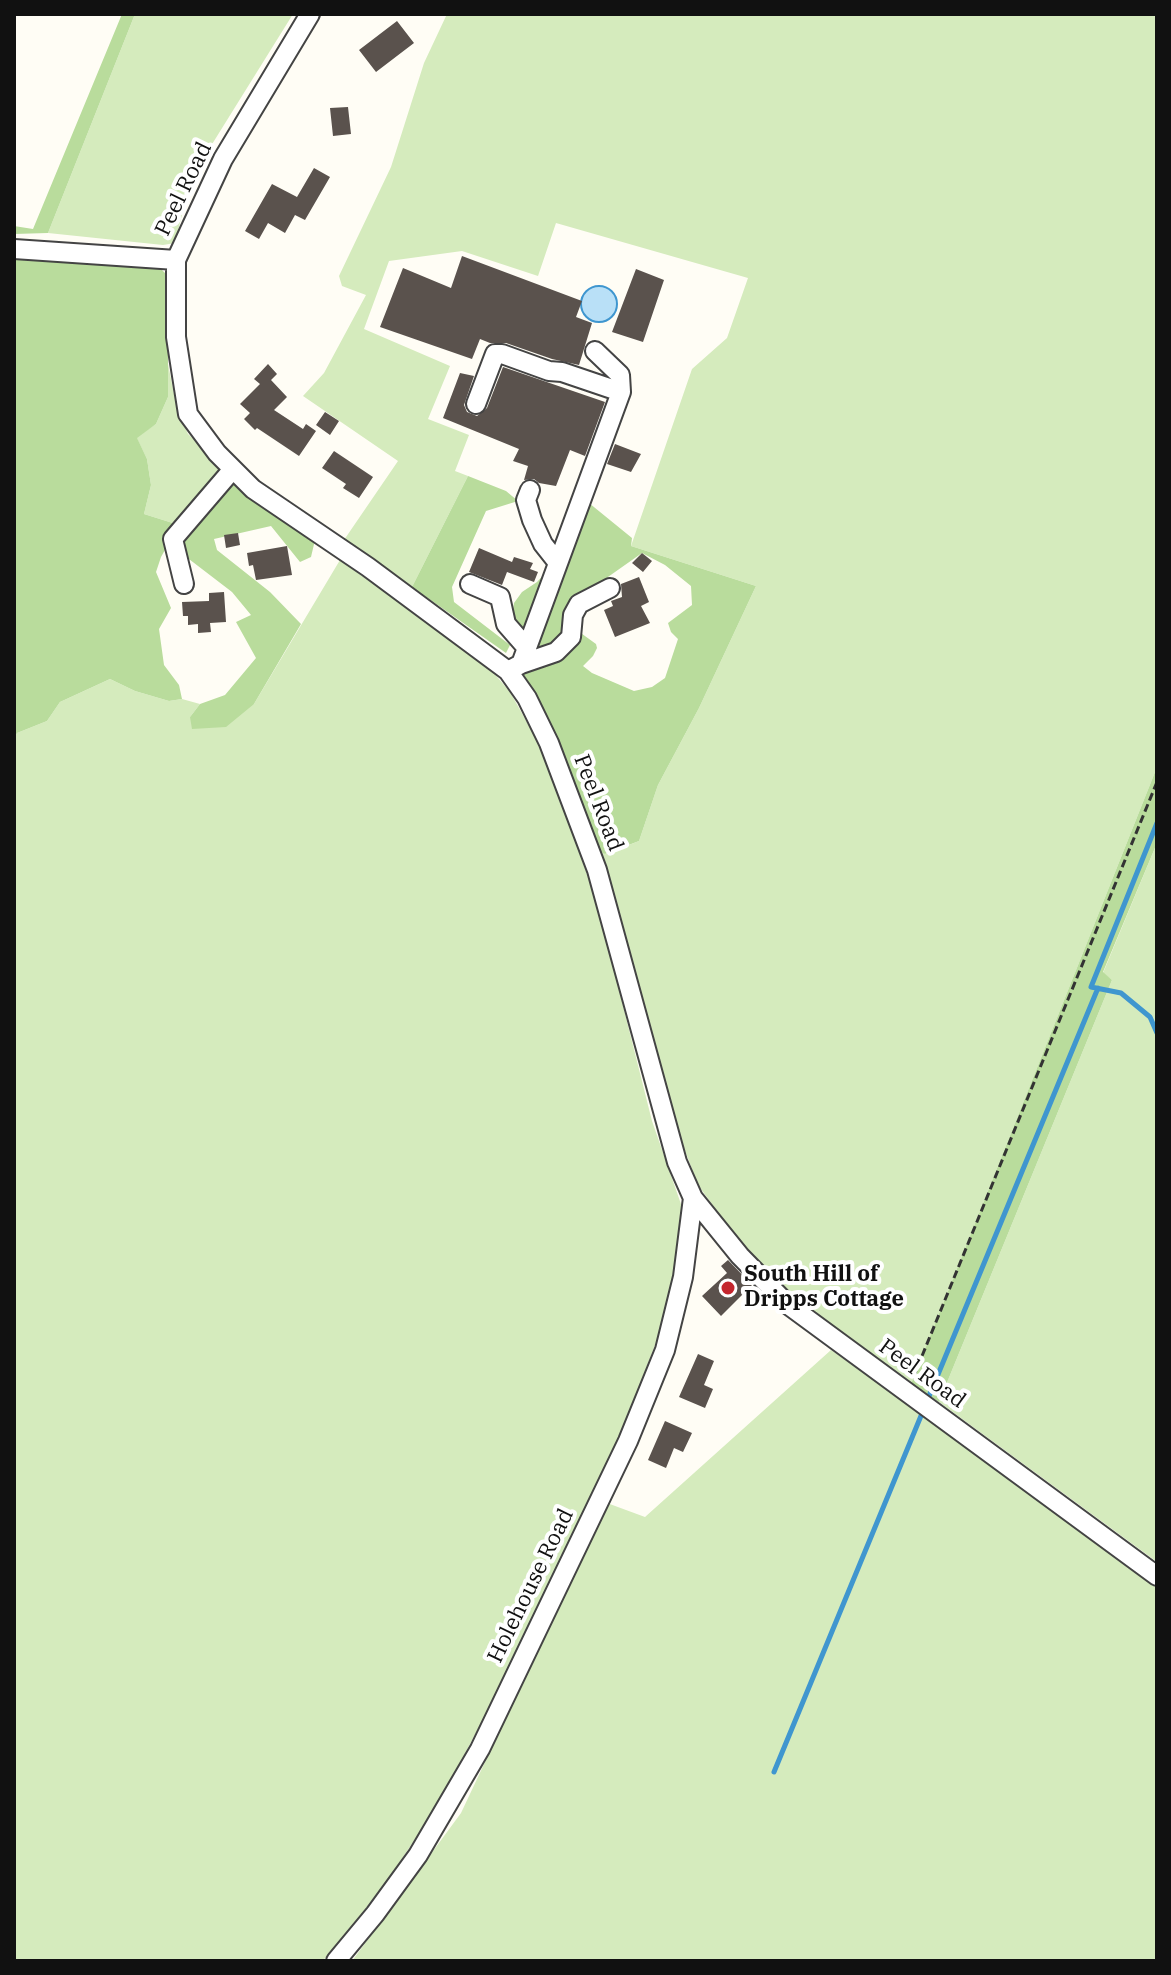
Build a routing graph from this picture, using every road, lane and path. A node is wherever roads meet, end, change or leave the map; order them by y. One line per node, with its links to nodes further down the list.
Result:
1 (310, 14): 3 (street, Peel Road)
2 (14, 249): 3 (street)
3 (176, 260): 7 (street, Peel Road)
4 (595, 351): 5 (street)
5 (621, 392): 6 (street); 9 (street)
6 (476, 404)
7 (233, 469): 10 (street); 13 (street, Peel Road)
8 (530, 490): 9 (street)
9 (558, 563): 13 (street)
10 (184, 584)
11 (470, 584): 13 (street)
12 (610, 588): 13 (street)
13 (519, 661): 15 (street, Peel Road)
14 (1157, 782): 16 (path)
15 (693, 1198): 16 (street, Peel Road); 18 (street, Holehouse Road)
16 (918, 1401): 17 (street, Peel Road)
17 (1157, 1576)
18 (336, 1961)

